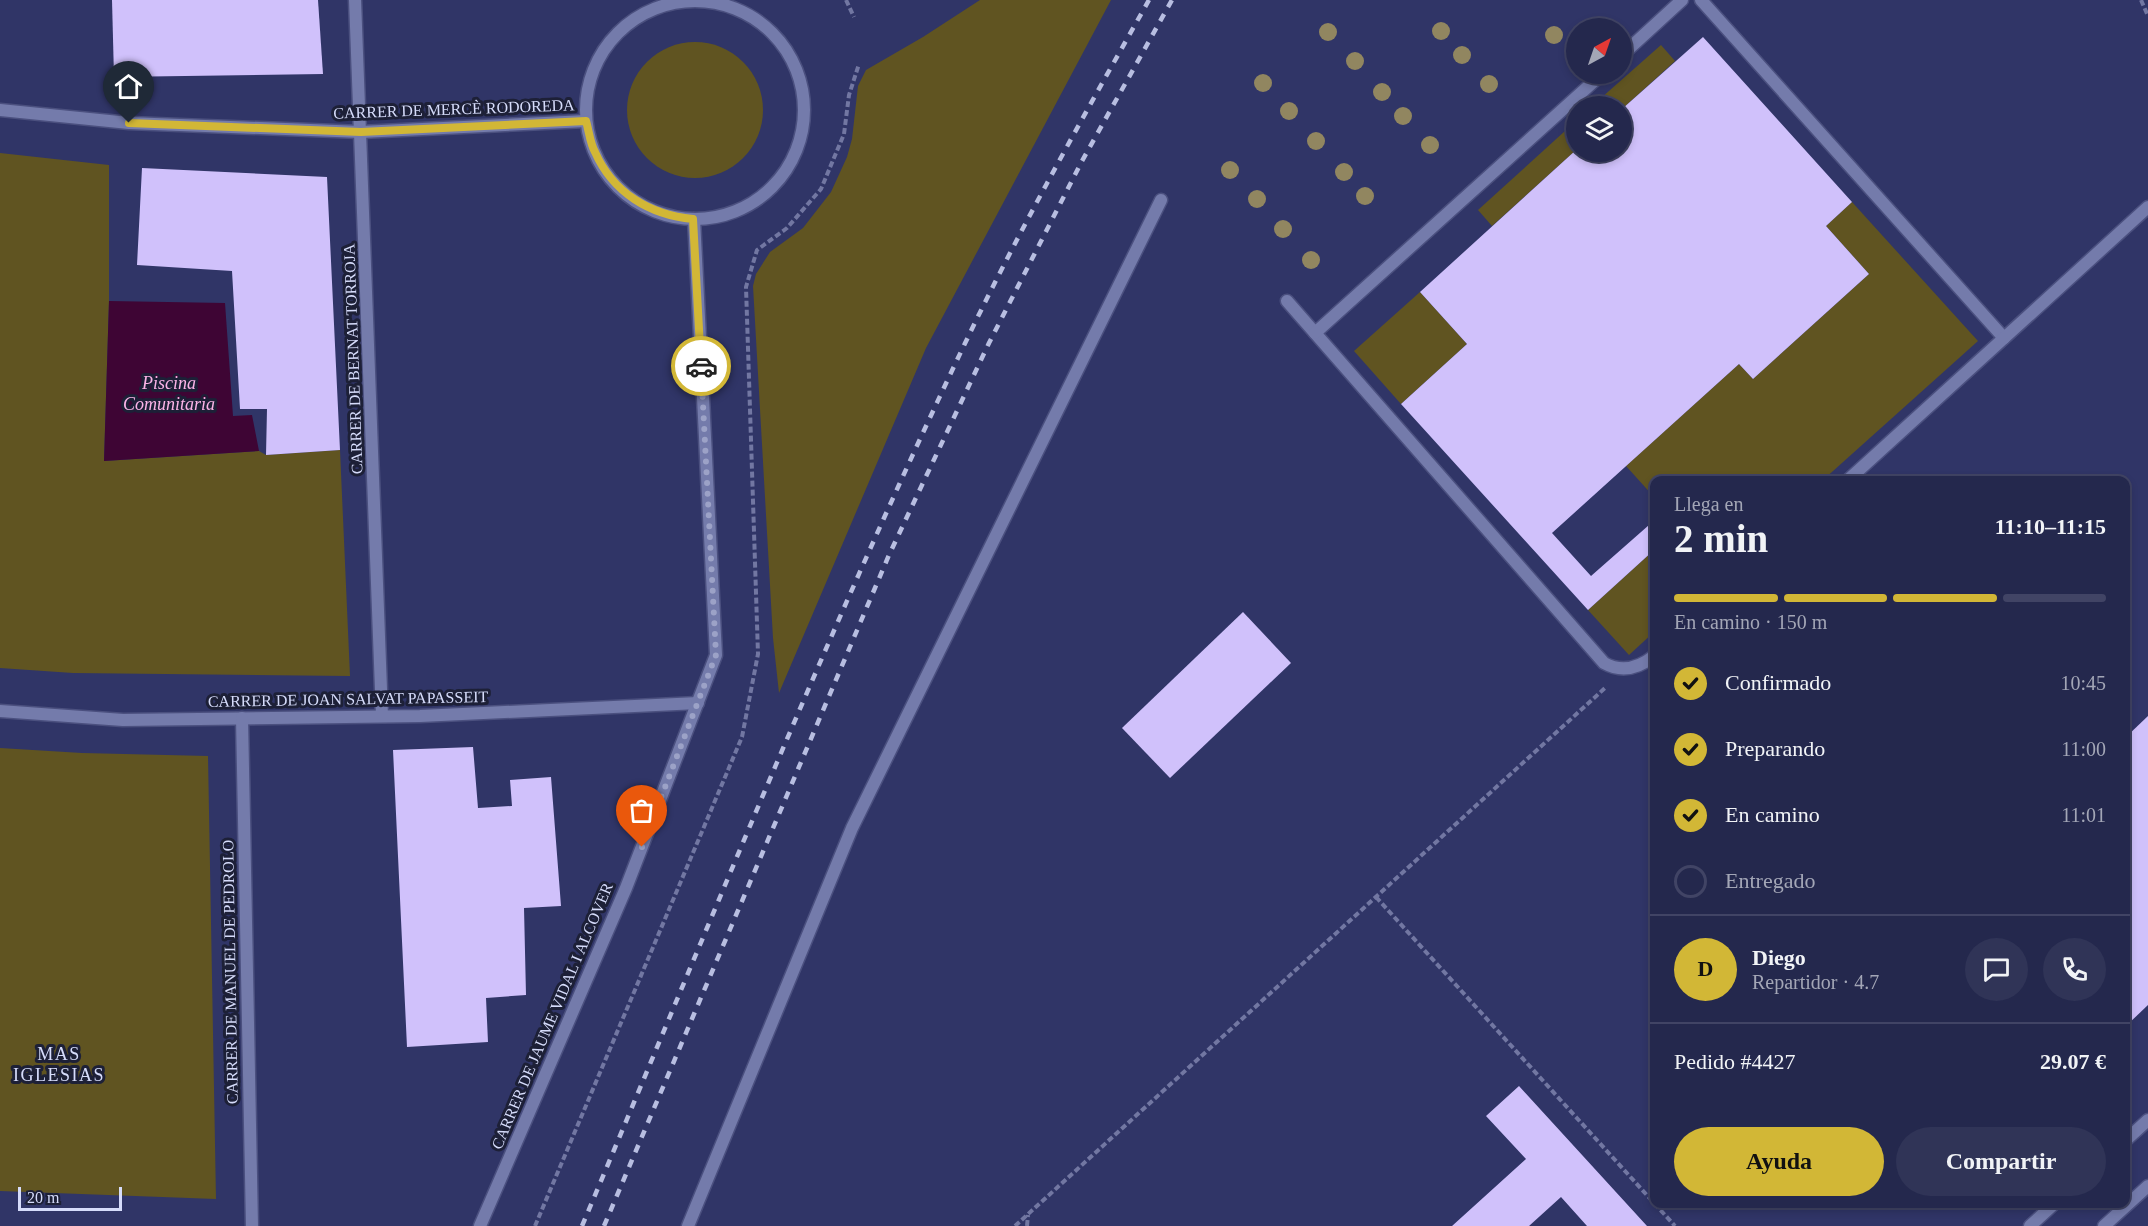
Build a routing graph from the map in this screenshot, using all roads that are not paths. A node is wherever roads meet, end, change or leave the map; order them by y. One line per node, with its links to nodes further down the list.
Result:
1 (355, 0): 10 (street, CARRER DE BERNAT TORROJA)
2 (1682, 0): 6 (street)
3 (1701, 0): 16 (street)
4 (677, 1): 5 (street); 9 (street)
5 (728, 3): 13 (street)
6 (1632, 46)
7 (1591, 84): 15 (street)
8 (0, 110): 10 (street, CARRER DE MERCÈ RODOREDA)
9 (586, 121): 10 (street, CARRER DE MERCÈ RODOREDA); 13 (street)
10 (361, 132): 21 (street, CARRER DE BERNAT TORROJA)
11 (1161, 200): 31 (street)
12 (2148, 207): 16 (street)
13 (693, 219): 19 (street, CARRER DE JAUME VIDAL I ALCOVER)
14 (1287, 301): 15 (street)
15 (1315, 333): 18 (street)
16 (2004, 338): 17 (street)
17 (1852, 476)
18 (1650, 659)
19 (698, 703): 21 (street, CARRER DE JOAN SALVAT PAPASSEIT); 30 (street, CARRER DE JAUME VIDAL I ALCOVER)
20 (0, 711): 22 (street, CARRER DE JOAN SALVAT PAPASSEIT)
21 (382, 716): 22 (street, CARRER DE JOAN SALVAT PAPASSEIT)
22 (242, 718): 29 (street, CARRER DE MANUEL DE PEDROLO)
23 (2148, 1120): 24 (street)
24 (2130, 1136)
25 (2148, 1186): 26 (street)
26 (2130, 1202)
27 (2050, 1208): 32 (street)
28 (2124, 1208): 33 (street)
29 (252, 1226)
30 (480, 1226)
31 (688, 1226)
32 (2030, 1226)
33 (2104, 1226)

